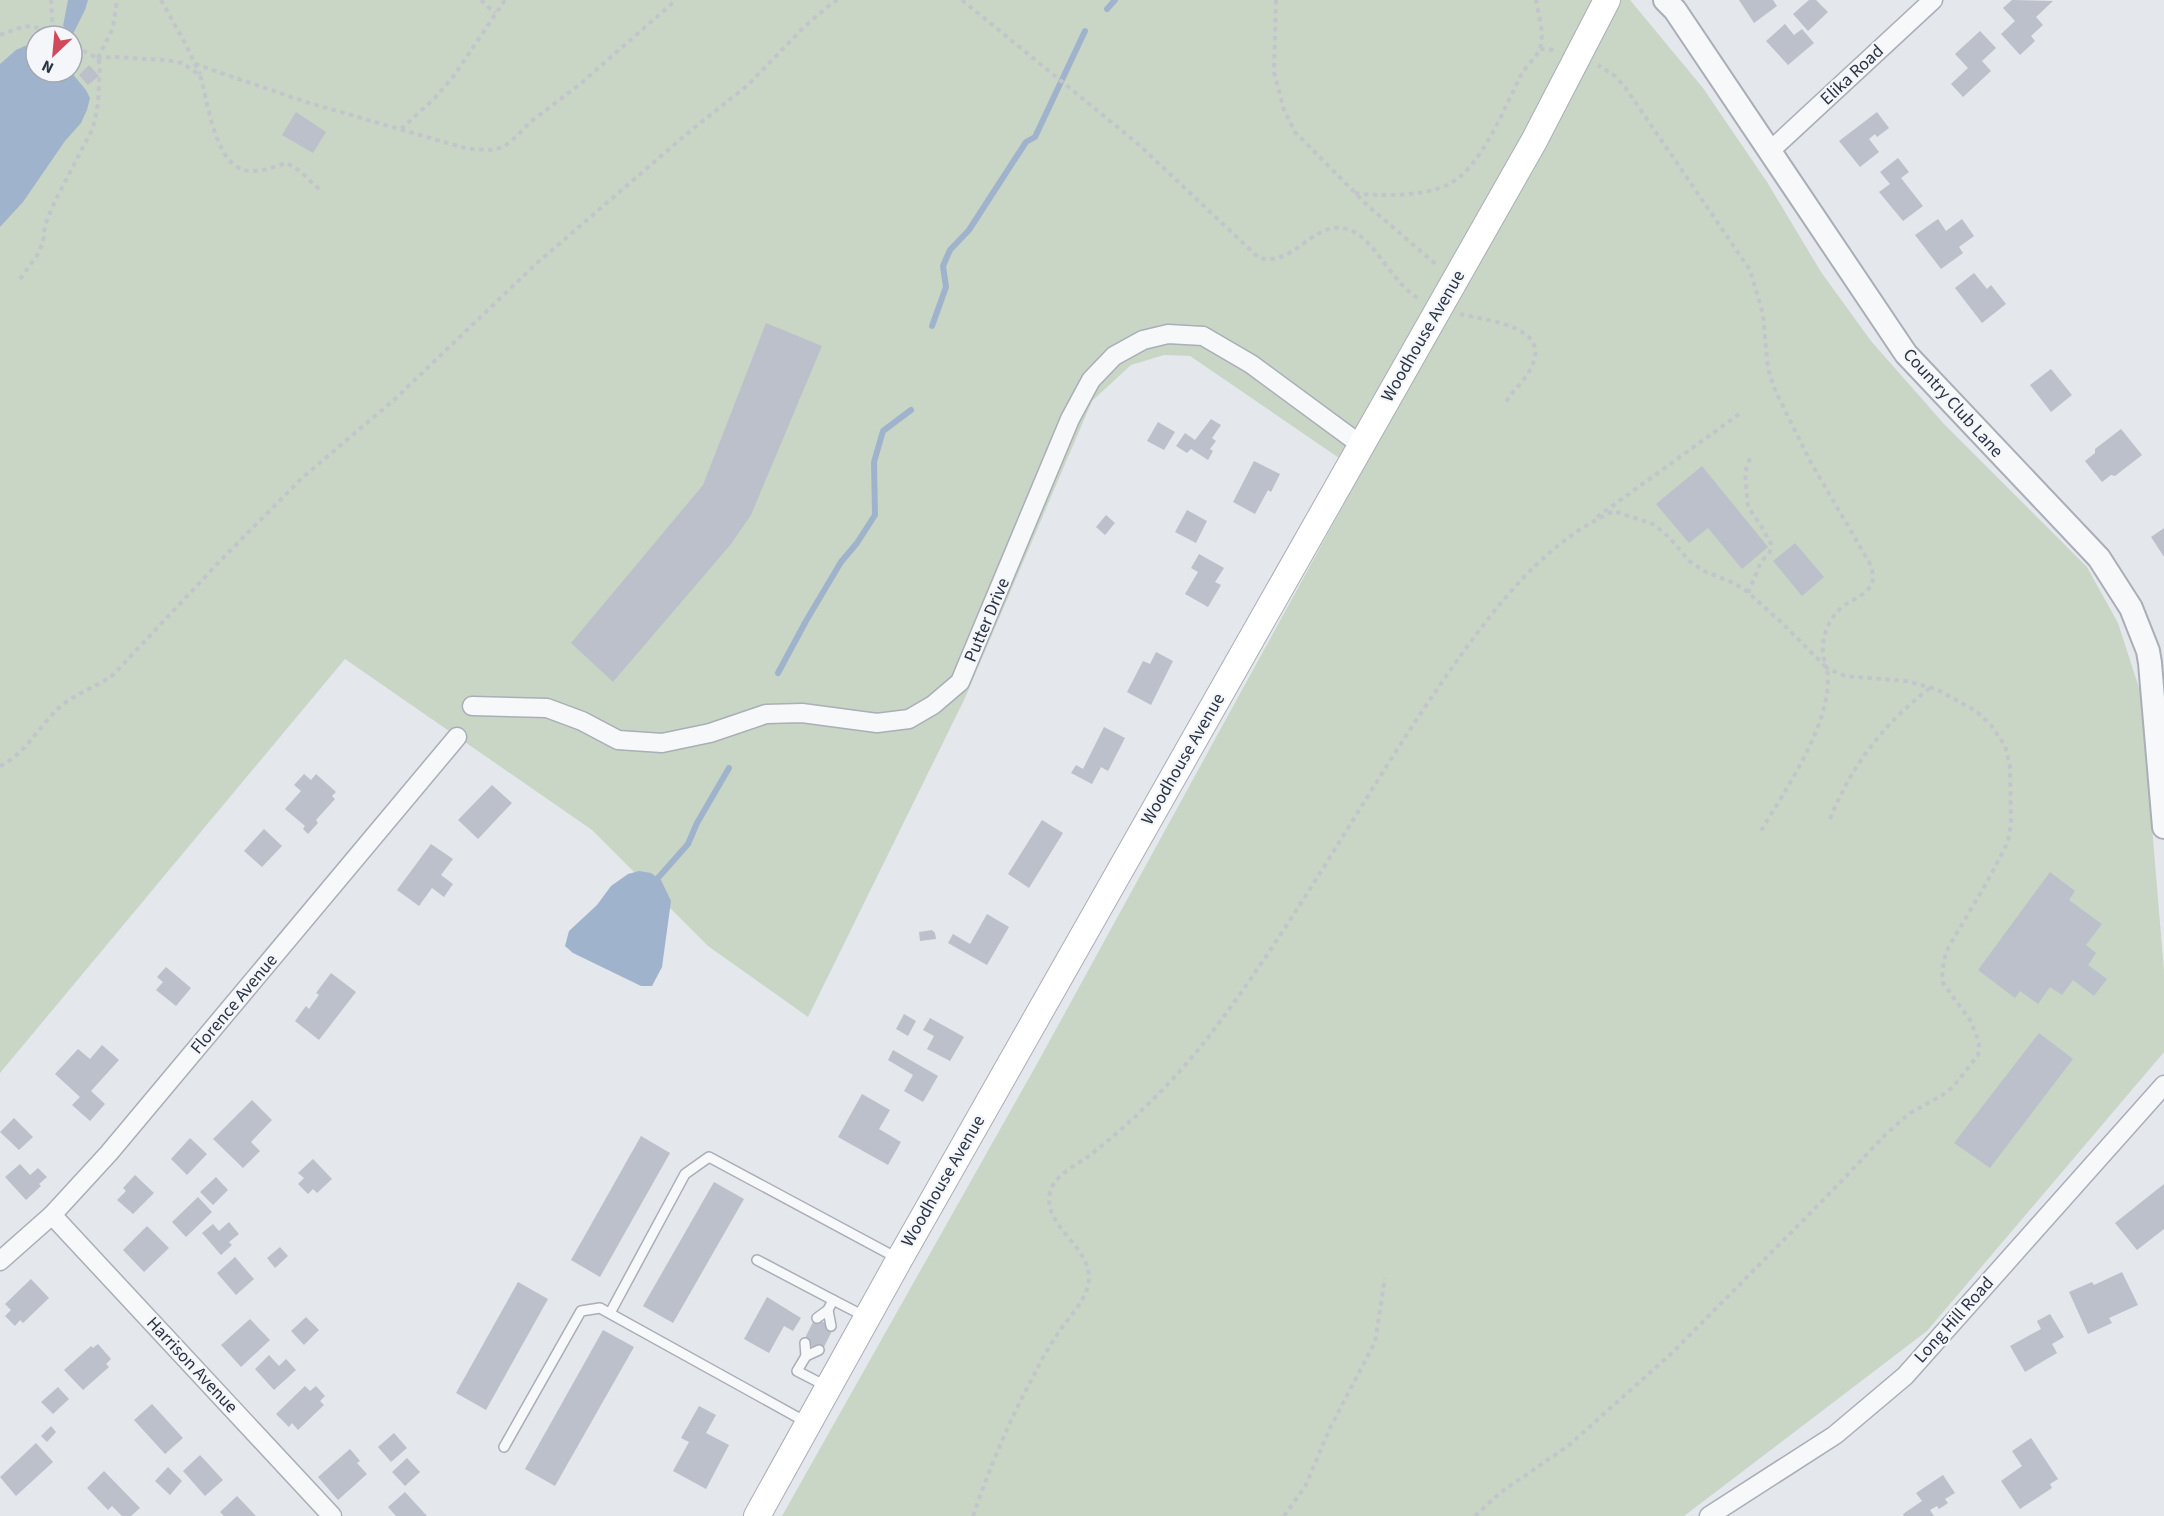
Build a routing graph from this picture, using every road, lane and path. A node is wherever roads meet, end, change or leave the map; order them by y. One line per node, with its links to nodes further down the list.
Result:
1 (51, 0): 15 (path)
2 (117, 0): 21 (path)
3 (161, 0): 22 (path)
4 (481, 0): 14 (path)
5 (505, 0): 14 (path)
6 (676, 0): 24 (path)
7 (838, 0): 41 (path)
8 (962, 0): 30 (path)
9 (1276, 0): 27 (path)
10 (1536, 0): 18 (path)
11 (1607, 0): 20 (main road, Woodhouse Avenue)
12 (1665, 0): 25 (street, Country Club Lane)
13 (1933, 0): 25 (street, Elika Road)
14 (495, 13): 24 (path)
15 (53, 24)
16 (24, 26): 17 (path)
17 (0, 35)
18 (1540, 49): 20 (path); 27 (path)
19 (84, 51): 21 (path)
20 (1578, 56): 29 (main road, Woodhouse Avenue); 37 (path)
21 (97, 58): 23 (path); 28 (path)
22 (195, 64): 23 (path); 24 (path)
23 (200, 75): 26 (path)
24 (400, 129)
25 (1770, 151): 43 (street, Country Club Lane)
26 (321, 191)
27 (1354, 194): 29 (path)
28 (20, 279)
29 (1456, 279): 30 (main road, Woodhouse Avenue)
30 (1439, 308): 31 (path); 33 (main road, Woodhouse Avenue)
31 (1506, 402)
32 (1742, 412): 35 (path)
33 (1361, 445): 39 (street, Putter Drive); 48 (main road, Woodhouse Avenue)
34 (1750, 458): 36 (path)
35 (1583, 527): 36 (path); 65 (path)
36 (1748, 593): 37 (path)
37 (1827, 668): 38 (path); 44 (path)
38 (1930, 687): 42 (path); 67 (path)
39 (472, 705)
40 (458, 737): 46 (street, Florence Avenue)
41 (0, 766)
42 (1830, 819)
43 (2164, 827)
44 (1761, 831)
45 (2164, 1084): 68 (street, Long Hill Road)
46 (52, 1215): 49 (street, Florence Avenue); 63 (street, Harrison Avenue)
47 (757, 1260): 51 (lane)
48 (899, 1260): 53 (lane); 54 (main road, Woodhouse Avenue)
49 (0, 1261)
50 (1384, 1278): 66 (path)
51 (833, 1300): 52 (lane); 54 (lane)
52 (828, 1310): 55 (lane); 56 (lane)
53 (610, 1313): 61 (lane); 62 (lane)
54 (866, 1317): 60 (main road, Woodhouse Avenue)
55 (817, 1318)
56 (831, 1326)
57 (805, 1342): 59 (lane)
58 (819, 1350): 59 (lane)
59 (806, 1356): 60 (lane)
60 (828, 1387): 61 (main road, Woodhouse Avenue)
61 (808, 1423): 64 (main road, Woodhouse Avenue)
62 (504, 1447)
63 (332, 1516)
64 (757, 1516)
65 (973, 1516)
66 (1284, 1516)
67 (1475, 1516)
68 (1709, 1516)

